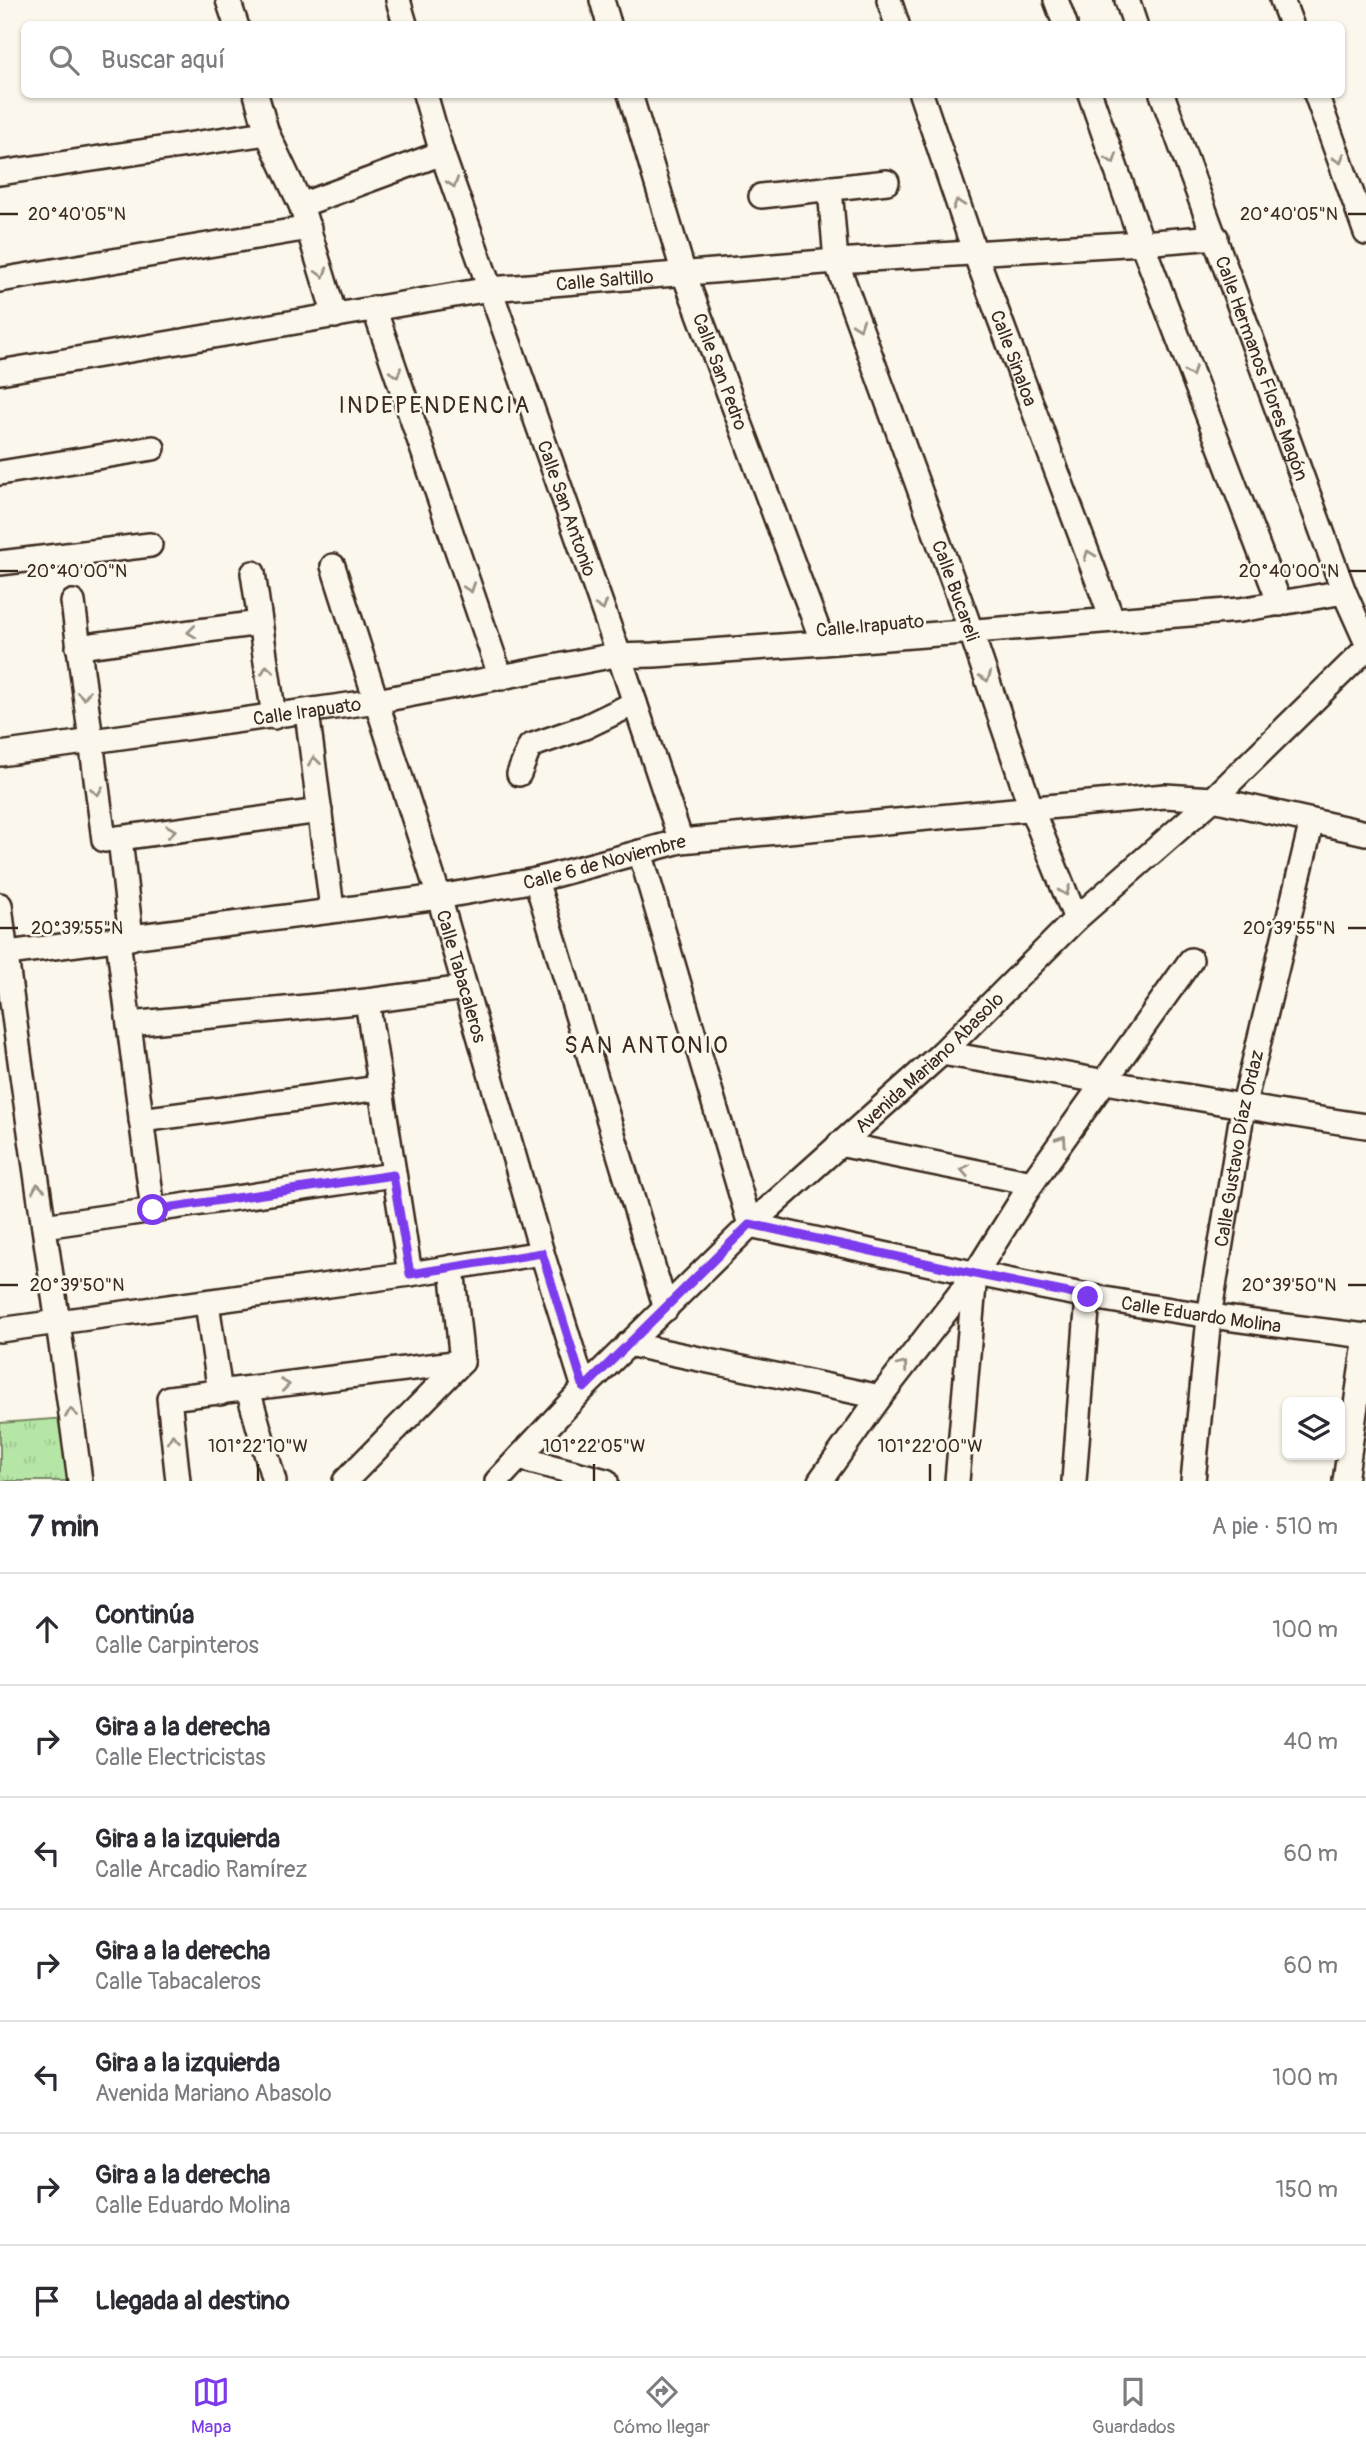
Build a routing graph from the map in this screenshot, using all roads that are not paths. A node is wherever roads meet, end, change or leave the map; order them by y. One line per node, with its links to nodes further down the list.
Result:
1 (228, 0): 8 (street)
2 (398, 0): 9 (street)
3 (602, 0): 10 (street)
4 (889, 0): 11 (street)
5 (1056, 0): 12 (street)
6 (1127, 0): 13 (street)
7 (1282, 0): 14 (street)
8 (235, 21)
9 (404, 21)
10 (608, 21)
11 (896, 21)
12 (1064, 21)
13 (1134, 21)
14 (1290, 21)
15 (257, 98): 22 (street)
16 (426, 98): 23 (street, Calle San Antonio)
17 (631, 98): 35 (street, Calle San Pedro)
18 (922, 98): 33 (street, Calle Sinaloa, one-way to 18)
19 (1091, 98): 32 (street, one-way to 32)
20 (1164, 98): 31 (street, Calle Hermanos Flores Magón)
21 (1317, 98): 30 (street, one-way to 30)
22 (267, 133): 24 (street); 28 (street)
23 (442, 153): 28 (street); 37 (street, Calle San Antonio, one-way to 37)
24 (0, 173)
25 (887, 182): 26 (street)
26 (830, 188): 27 (street); 34 (street, Calle Bucareli)
27 (761, 196)
28 (301, 205): 29 (street)
29 (309, 228): 36 (street); 39 (street, one-way to 39)
30 (1366, 233)
31 (1216, 237): 32 (street, Calle Saltillo); 47 (street, Calle Hermanos Flores Magón)
32 (1142, 243): 33 (street, Calle Saltillo); 48 (street, one-way to 48)
33 (975, 253): 34 (street, Calle Saltillo); 50 (street, Calle Sinaloa, one-way to 33)
34 (836, 261): 35 (street, Calle Saltillo); 52 (street, Calle Bucareli, one-way to 52)
35 (684, 274): 37 (street, Calle Saltillo); 53 (street, Calle San Pedro)
36 (0, 280)
37 (490, 289): 38 (street, Calle Saltillo); 57 (street, Calle San Antonio, one-way to 57)
38 (374, 308): 39 (street, Calle Saltillo); 58 (street, one-way to 58)
39 (335, 316): 40 (street, Calle Saltillo)
40 (0, 372)
41 (153, 448): 42 (street)
42 (0, 473)
43 (150, 545): 44 (street)
44 (0, 563)
45 (334, 566): 59 (street, Calle Tabacaleros)
46 (253, 573): 51 (street)
47 (1344, 592): 48 (street, Calle Irapuato); 54 (street, Calle Hermanos Flores Magón)
48 (1285, 600): 50 (street, Calle Irapuato)
49 (72, 602): 55 (street)
50 (1110, 613): 52 (street, Calle Irapuato)
51 (260, 623): 55 (street, one-way to 55); 62 (street, one-way to 51)
52 (968, 624): 53 (street, Calle Irapuato); 67 (street, Calle Bucareli, one-way to 67)
53 (822, 636): 57 (street, Calle Irapuato)
54 (1366, 641)
55 (78, 647): 63 (street, one-way to 63)
56 (1366, 649): 66 (street, Avenida Mariano Abasolo)
57 (616, 655): 58 (street, Calle Irapuato); 60 (street, Calle San Antonio)
58 (501, 678): 59 (street, Calle Irapuato)
59 (377, 701): 61 (street, Calle Irapuato); 75 (street, Calle Tabacaleros)
60 (635, 703): 65 (street); 72 (street, Calle San Antonio)
61 (307, 712): 62 (street, Calle Irapuato); 68 (street, one-way to 61)
62 (274, 716): 63 (street, Calle Irapuato)
63 (90, 743): 64 (street, Calle Irapuato); 71 (street, one-way to 71)
64 (0, 754)
65 (519, 774)
66 (1213, 799): 67 (street, Calle 6 de Noviembre); 69 (street, Calle 6 de Noviembre); 78 (street, Avenida Mariano Abasolo)
67 (1031, 808): 72 (street, Calle 6 de Noviembre); 78 (street, Calle Bucareli, one-way to 78)
68 (320, 811): 71 (street, one-way to 68); 77 (street)
69 (1312, 821): 70 (street, Calle 6 de Noviembre); 88 (street, Calle Gustavo Díaz Ordaz)
70 (1365, 832)
71 (120, 838): 79 (street)
72 (681, 841): 73 (street, Calle 6 de Noviembre)
73 (640, 852): 74 (street, Calle 6 de Noviembre); 95 (street)
74 (536, 880): 75 (street, Calle 6 de Noviembre); 103 (street)
75 (439, 897): 77 (street, Calle 6 de Noviembre); 82 (street, Calle Tabacaleros)
76 (0, 905): 80 (street)
77 (332, 909): 79 (street, Calle 6 de Noviembre)
78 (1076, 919): 85 (street, Avenida Mariano Abasolo)
79 (124, 939): 80 (street, Calle 6 de Noviembre); 84 (street)
80 (3, 954): 96 (street, one-way to 80)
81 (1191, 960): 86 (street)
82 (465, 988): 83 (street); 97 (street, Calle Tabacaleros)
83 (367, 1001): 84 (street); 87 (street)
84 (129, 1024): 89 (street)
85 (942, 1054): 86 (street); 91 (street, Avenida Mariano Abasolo)
86 (1104, 1081): 88 (street); 93 (street, one-way to 86)
87 (380, 1088): 89 (street); 92 (street)
88 (1243, 1108): 90 (street); 104 (street, Calle Gustavo Díaz Ordaz)
89 (141, 1121): 94 (street)
90 (1366, 1126)
91 (839, 1144): 93 (street, one-way to 91); 95 (street, Avenida Mariano Abasolo)
92 (393, 1175): 94 (street); 99 (street)
93 (1032, 1183): 100 (street)
94 (153, 1210): 96 (street)
95 (750, 1224): 100 (street, Calle Eduardo Molina); 103 (street, Avenida Mariano Abasolo)
96 (44, 1226): 105 (street)
97 (542, 1253): 98 (street); 110 (street, Calle Tabacaleros)
98 (453, 1267): 99 (street); 109 (street)
99 (410, 1274): 102 (street)
100 (975, 1274): 101 (street, Calle Eduardo Molina); 113 (street, one-way to 100); 122 (street)
101 (1088, 1297): 104 (street, Calle Eduardo Molina); 123 (street)
102 (207, 1303): 105 (street); 112 (street)
103 (666, 1309): 108 (street, Avenida Mariano Abasolo)
104 (1209, 1317): 107 (street, Calle Eduardo Molina); 124 (street, Calle Gustavo Díaz Ordaz)
105 (59, 1323): 106 (street); 115 (street, one-way to 105)
106 (0, 1331)
107 (1366, 1336): 125 (street)
108 (628, 1344): 110 (street, Avenida Mariano Abasolo); 113 (street)
109 (462, 1362): 111 (street, one-way to 109); 118 (street)
110 (584, 1388): 114 (street, Avenida Mariano Abasolo)
111 (248, 1390): 112 (street); 117 (street)
112 (220, 1393): 116 (street, one-way to 112)
113 (880, 1397): 121 (street)
114 (519, 1458): 119 (street, Avenida Mariano Abasolo); 120 (street)
115 (80, 1481)
116 (178, 1481)
117 (274, 1481)
118 (345, 1481)
119 (497, 1481)
120 (603, 1481)
121 (820, 1481)
122 (957, 1481)
123 (1074, 1481)
124 (1193, 1481)
125 (1345, 1481)

